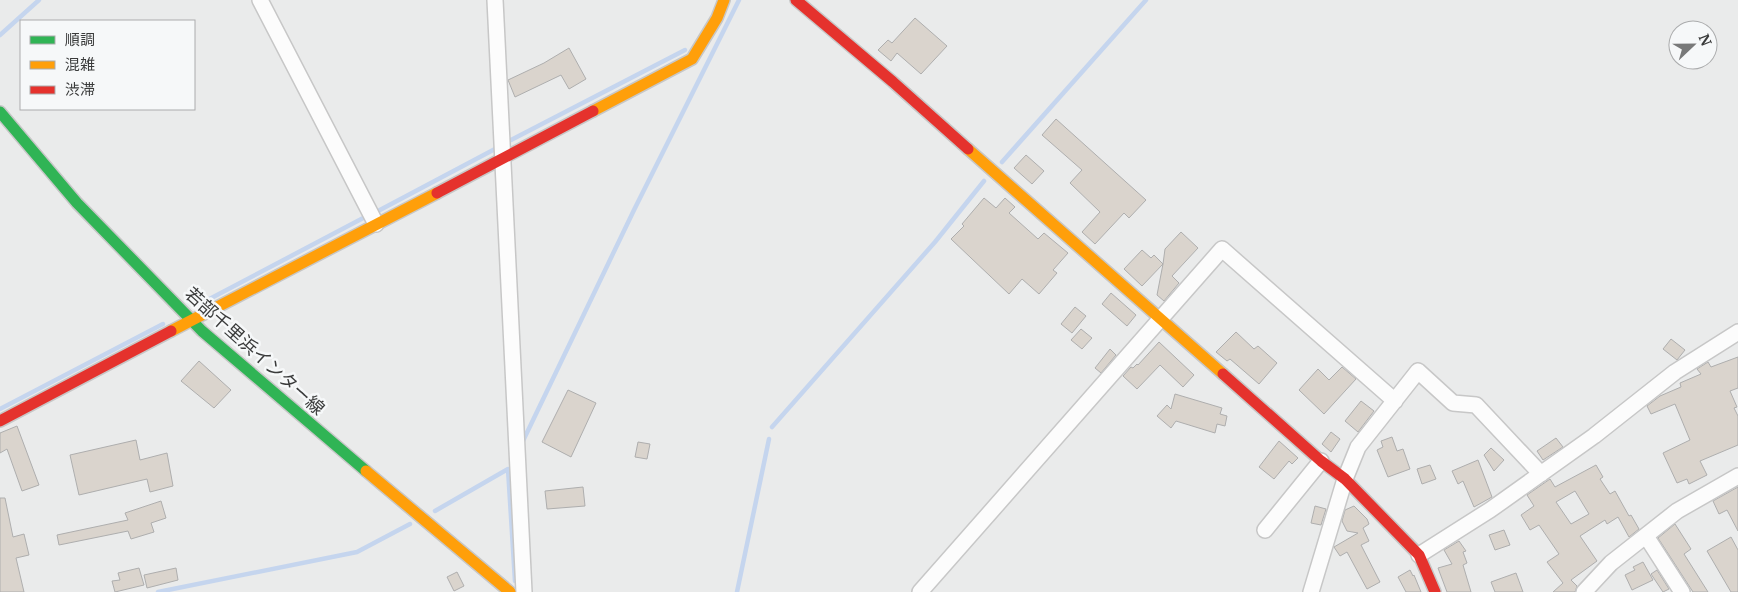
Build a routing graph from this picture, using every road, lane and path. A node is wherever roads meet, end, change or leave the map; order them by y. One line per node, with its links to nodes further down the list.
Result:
1 (260, 0): 7 (street)
2 (495, 0): 6 (street)
3 (724, 0): 6 (street)
4 (796, 0): 8 (street)
5 (0, 112): 9 (street, 若部千里浜インター線)
6 (502, 158): 7 (street); 21 (street)
7 (376, 224): 9 (street)
8 (1160, 319): 11 (street); 13 (street); 22 (street)
9 (190, 320): 12 (street); 20 (street, 若部千里浜インター線)
10 (1738, 332): 14 (street)
11 (1395, 401): 14 (street); 16 (street)
12 (0, 421)
13 (1321, 461): 16 (street); 17 (street)
14 (1541, 474): 19 (street)
15 (1738, 476): 18 (street)
16 (1345, 479): 19 (street); 23 (street)
17 (1265, 530)
18 (1646, 536): 25 (street); 26 (street)
19 (1419, 555): 24 (street)
20 (510, 592)
21 (524, 592)
22 (920, 592)
23 (1311, 592)
24 (1435, 592)
25 (1584, 592)
26 (1682, 592)

